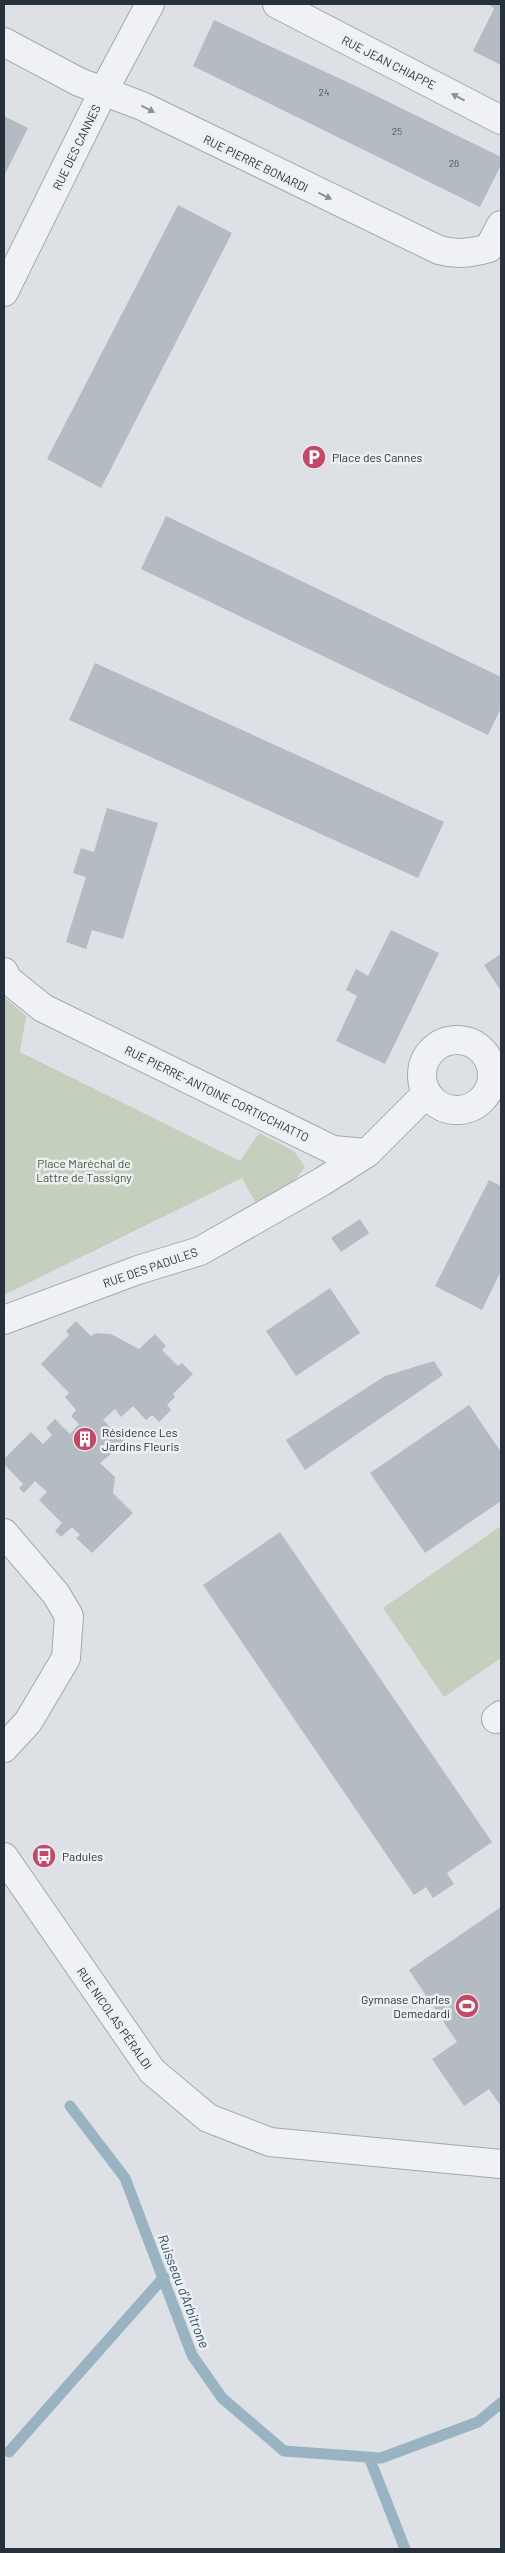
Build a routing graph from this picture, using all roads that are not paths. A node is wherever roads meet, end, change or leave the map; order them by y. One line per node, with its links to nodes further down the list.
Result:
1 (150, 4): 4 (street, RUE DES CANNES)
2 (277, 4): 5 (street, RUE JEAN CHIAPPE, one-way to 2)
3 (4, 42): 4 (street, RUE PIERRE BONARDI)
4 (103, 92): 6 (street, RUE PIERRE BONARDI, one-way to 6); 7 (street, RUE DES CANNES)
5 (501, 120)
6 (501, 225)
7 (4, 292)
8 (4, 972): 10 (street, RUE PIERRE-ANTOINE CORTICCHIATTO)
9 (427, 1093): 10 (street)
10 (367, 1153): 11 (street, RUE DES PADULES)
11 (4, 1320)
12 (4, 1533): 13 (street)
13 (4, 1748)
14 (4, 1857): 15 (street, RUE NICOLAS PÉRALDI)
15 (501, 2164)

